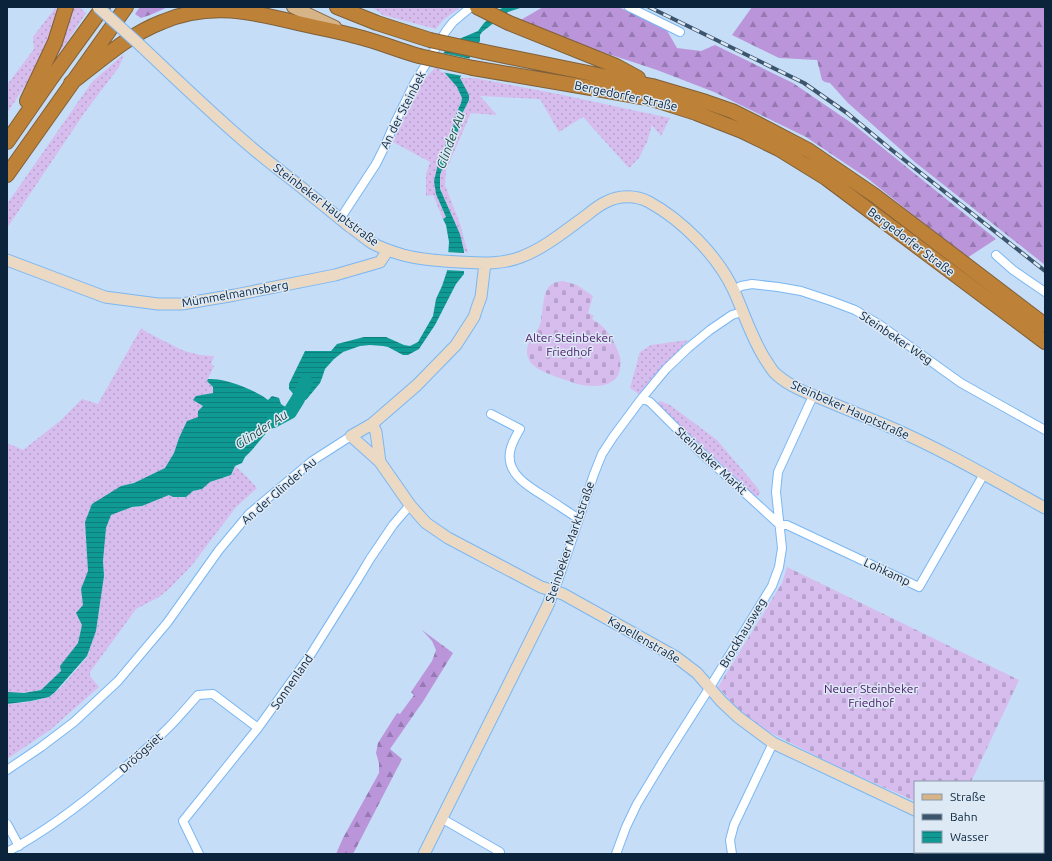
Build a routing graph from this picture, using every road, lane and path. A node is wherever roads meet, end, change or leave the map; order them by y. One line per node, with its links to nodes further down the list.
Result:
1 (66, 7): 16 (highway)
2 (98, 7): 18 (street, Steinbeker Hauptstraße, bridge)
3 (102, 7): 16 (highway)
4 (126, 7): 14 (highway)
5 (293, 7): 13 (main road, Bergedorfer Straße)
6 (337, 7): 11 (highway, Bergedorfer Straße)
7 (358, 7): 11 (highway)
8 (471, 7): 18 (street, An der Steinbek)
9 (477, 7): 15 (highway)
10 (629, 7): 12 (street)
11 (376, 23): 15 (highway, Bergedorfer Straße, bridge)
12 (680, 32)
13 (356, 36): 14 (highway); 27 (highway, Bergedorfer Straße, bridge)
14 (71, 83): 17 (highway)
15 (652, 86): 26 (highway, Bergedorfer Straße)
16 (8, 140)
17 (7, 175)
18 (340, 219): 19 (street, Steinbeker Hauptstraße)
19 (388, 250): 21 (street, Mümmelmannsberg); 22 (street, Steinbeker Hauptstraße)
20 (996, 255): 24 (street)
21 (7, 260)
22 (485, 263): 23 (street, Steinbeker Hauptstraße); 31 (street, An der Glinder Au)
23 (734, 290): 25 (street, Steinbeker Hauptstraße); 32 (street, Steinbeker Weg)
24 (1045, 292)
25 (742, 312): 28 (street, Steinbeker Hauptstraße); 29 (street, Steinbeker Marktstraße)
26 (1045, 325)
27 (1045, 342)
28 (813, 396): 35 (street, Steinbeker Hauptstraße); 39 (street, Brockhausweg)
29 (642, 398): 38 (street, Steinbeker Marktstraße); 39 (street, Steinbeker Markt)
30 (491, 414): 38 (street)
31 (372, 424): 33 (street, An der Glinder Au); 34 (street, Kapellenstraße)
32 (1045, 430)
33 (351, 436): 34 (street, Kapellenstraße); 44 (street, An der Glinder Au)
34 (380, 462): 36 (street, Kapellenstraße)
35 (984, 474): 37 (street, Steinbeker Hauptstraße); 39 (street, Lohkamp)
36 (410, 505): 40 (street, Kapellenstraße); 42 (street, Sonnenland)
37 (1045, 508)
38 (579, 518): 40 (street, Steinbeker Marktstraße)
39 (780, 525): 41 (street, Brockhausweg)
40 (553, 591): 41 (street, Kapellenstraße); 46 (street, Steinbeker Marktstraße)
41 (710, 687): 43 (street, Kapellenstraße); 53 (street, Brockhausweg)
42 (258, 728): 48 (street, Dröögsiet); 50 (street, Sonnenland)
43 (773, 743): 45 (street, Kapellenstraße); 54 (street)
44 (7, 770)
45 (914, 810)
46 (441, 818): 51 (street, Steinbeker Marktstraße); 52 (street)
47 (7, 824): 48 (street)
48 (19, 846): 49 (street, Dröögsiet)
49 (7, 852)
50 (199, 854)
51 (424, 854)
52 (500, 854)
53 (616, 854)
54 (732, 854)

